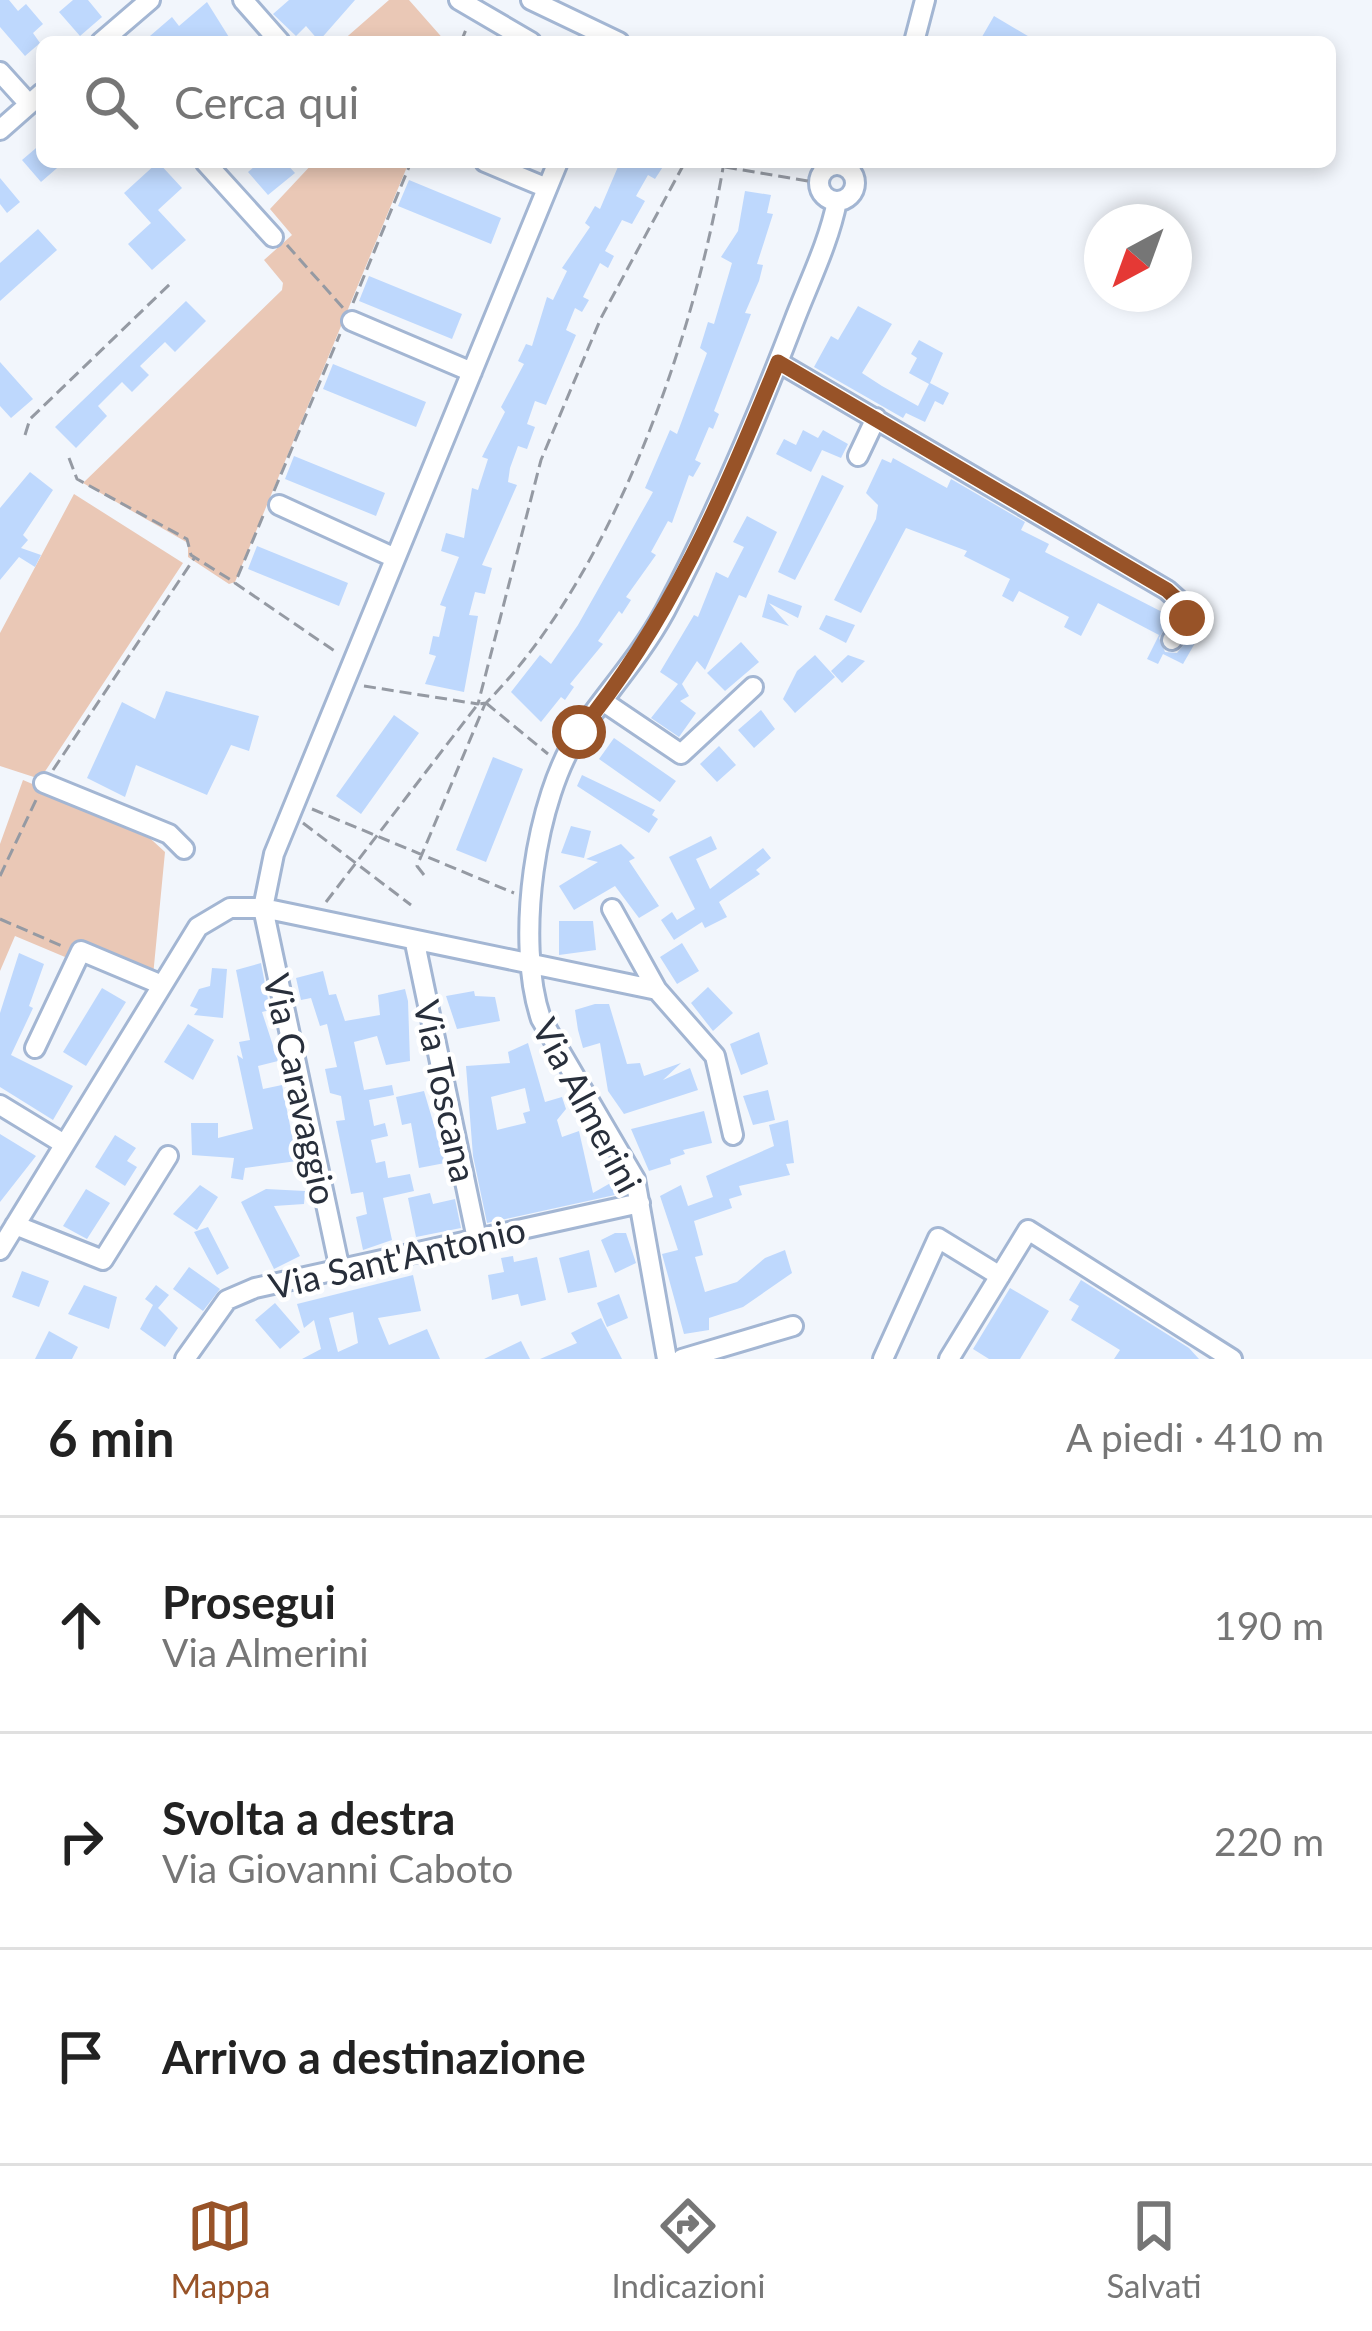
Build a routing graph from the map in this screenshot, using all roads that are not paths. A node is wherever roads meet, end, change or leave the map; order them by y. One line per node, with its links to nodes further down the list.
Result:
1 (150, 0): 6 (street)
2 (243, 0): 7 (street)
3 (925, 0): 10 (street)
4 (538, 2): 9 (street)
5 (466, 6): 8 (street)
6 (108, 36)
7 (275, 36)
8 (520, 36)
9 (603, 36)
10 (916, 36)
11 (0, 72): 12 (street)
12 (36, 99): 13 (street)
13 (0, 130)
14 (210, 168): 21 (street)
15 (500, 168): 19 (street)
16 (556, 168): 19 (street)
17 (858, 168): 20 (street, Via Almerini)
18 (824, 171): 20 (street)
19 (548, 188): 24 (street)
20 (837, 201): 23 (street, Via Almerini)
21 (273, 238)
22 (350, 318): 24 (street)
23 (778, 362): 25 (street); 31 (street, Via Almerini)
24 (472, 372): 28 (street)
25 (876, 418): 26 (street); 29 (street)
26 (858, 456)
27 (279, 505): 28 (street)
28 (395, 558): 34 (street)
29 (1172, 640)
30 (753, 687): 31 (street)
31 (604, 702): 37 (street, Via Almerini)
32 (44, 783): 33 (street)
33 (184, 849)
34 (263, 908): 36 (street); 38 (street); 49 (street, Via Caravaggio)
35 (612, 909): 39 (street)
36 (415, 943): 37 (street); 47 (street, Via Toscana)
37 (529, 963): 39 (street); 45 (street, Via Almerini)
38 (162, 985): 40 (street); 43 (street)
39 (656, 990): 42 (street)
40 (35, 1048)
41 (0, 1105): 43 (street)
42 (733, 1135)
43 (64, 1144): 46 (street)
44 (168, 1156): 46 (street)
45 (640, 1203): 47 (street, Via Sant'Antonio); 53 (street, Via Almerini)
46 (16, 1225): 48 (street)
47 (477, 1239): 49 (street, Via Sant'Antonio)
48 (0, 1250)
49 (340, 1270): 52 (street, Via Sant'Antonio)
50 (1000, 1276): 55 (street); 56 (street); 57 (street)
51 (793, 1326): 54 (street)
52 (185, 1359)
53 (668, 1359)
54 (682, 1359)
55 (883, 1359)
56 (949, 1359)
57 (1232, 1359)

